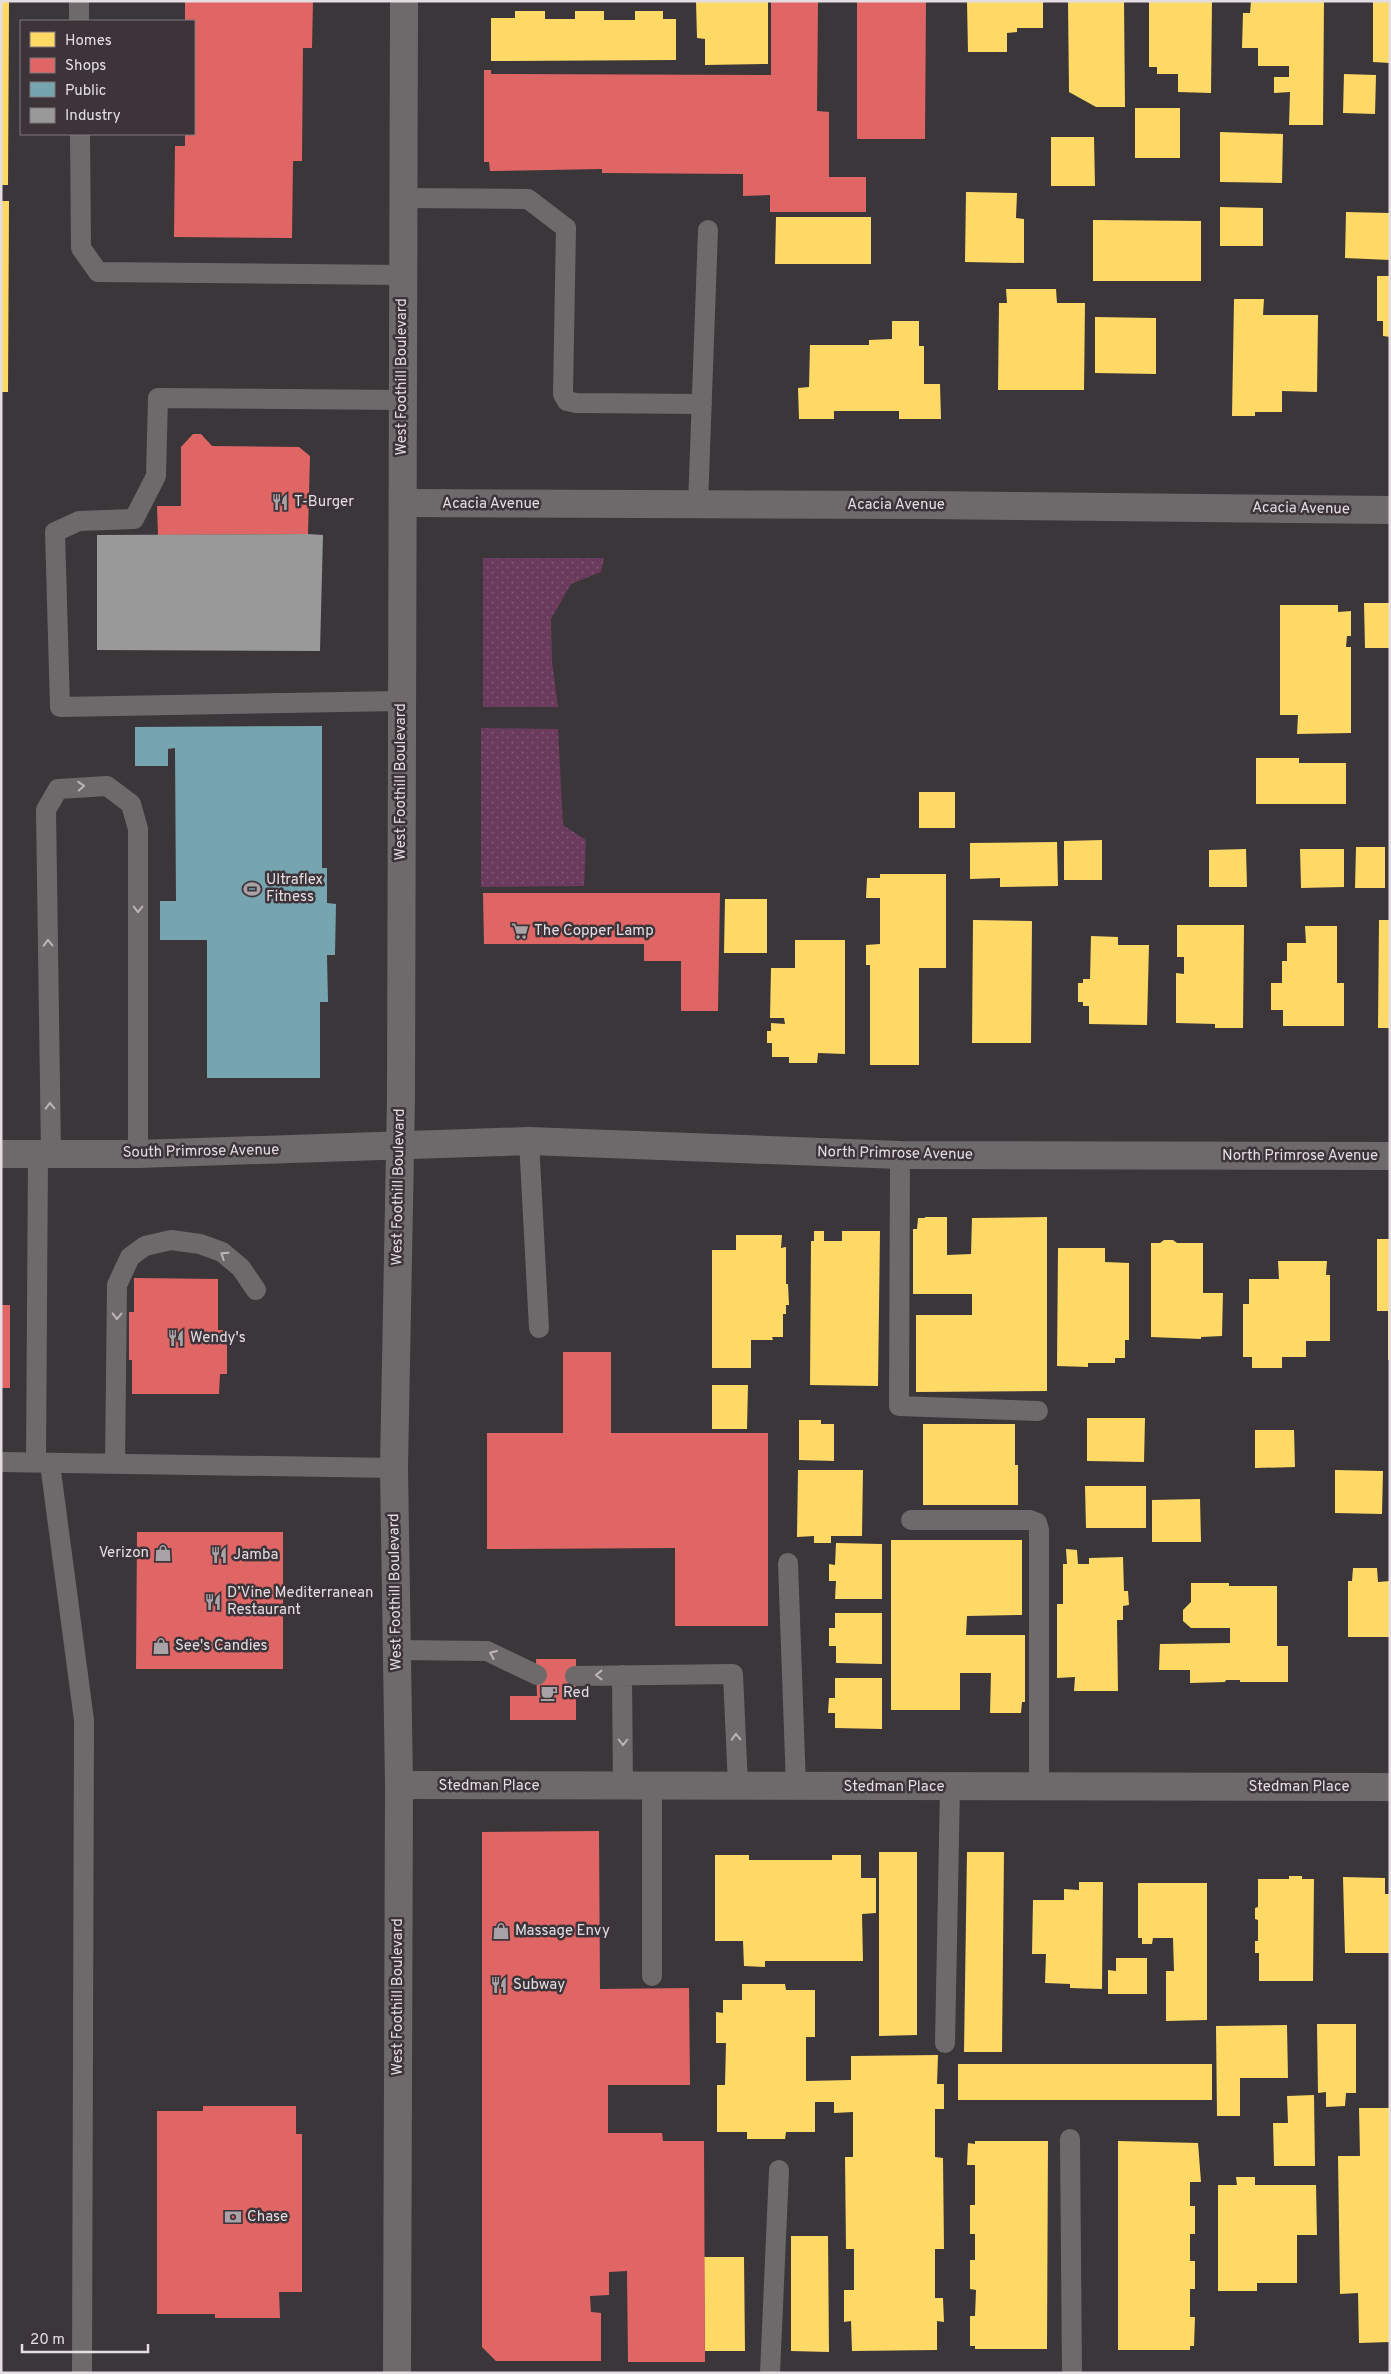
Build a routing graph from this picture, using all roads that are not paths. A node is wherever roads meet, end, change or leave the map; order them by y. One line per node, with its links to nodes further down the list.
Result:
1 (79, 1): 3 (lane)
2 (404, 1): 5 (street, West Foothill Boulevard)
3 (80, 20)
4 (80, 135): 7 (lane)
5 (402, 198): 7 (street, West Foothill Boulevard); 9 (lane)
6 (708, 230): 9 (lane)
7 (403, 275): 8 (street, West Foothill Boulevard)
8 (402, 400): 10 (street, West Foothill Boulevard); 13 (lane)
9 (702, 404): 11 (lane)
10 (403, 503): 11 (street, Acacia Avenue); 13 (street, West Foothill Boulevard)
11 (698, 505): 12 (street, Acacia Avenue)
12 (1390, 510)
13 (401, 701): 15 (street, West Foothill Boulevard)
14 (529, 1141): 15 (street, North Primrose Avenue); 19 (street, North Primrose Avenue); 22 (lane)
15 (400, 1146): 18 (street, South Primrose Avenue); 27 (street, West Foothill Boulevard)
16 (1, 1154): 17 (street, South Primrose Avenue)
17 (45, 1154): 18 (street, South Primrose Avenue); 18 (lane, one-way to 18); 25 (lane)
18 (138, 1154)
19 (900, 1155): 20 (street, North Primrose Avenue); 23 (lane)
20 (1390, 1156)
21 (256, 1290): 26 (lane, one-way to 26)
22 (539, 1328)
23 (1038, 1411)
24 (1, 1462): 25 (lane)
25 (43, 1464): 26 (lane); 46 (lane)
26 (115, 1464): 27 (lane)
27 (394, 1468): 30 (street, West Foothill Boulevard)
28 (911, 1520): 40 (lane)
29 (788, 1562): 38 (lane)
30 (397, 1650): 31 (lane, one-way to 30); 34 (street, West Foothill Boulevard)
31 (537, 1675)
32 (622, 1675): 33 (lane, one-way to 33); 35 (lane, one-way to 35); 37 (lane, one-way to 32)
33 (575, 1676)
34 (399, 1785): 35 (street, Stedman Place); 47 (street, West Foothill Boulevard)
35 (623, 1786): 36 (street, Stedman Place)
36 (652, 1786): 37 (street, Stedman Place); 42 (lane)
37 (738, 1786): 38 (street, Stedman Place)
38 (796, 1786): 39 (street, Stedman Place)
39 (950, 1787): 40 (street, Stedman Place); 43 (lane)
40 (1039, 1787): 41 (street, Stedman Place)
41 (1390, 1787)
42 (652, 1976)
43 (945, 2042)
44 (1070, 2140): 49 (lane)
45 (779, 2170): 48 (lane)
46 (82, 2373)
47 (397, 2373)
48 (770, 2373)
49 (1072, 2373)

